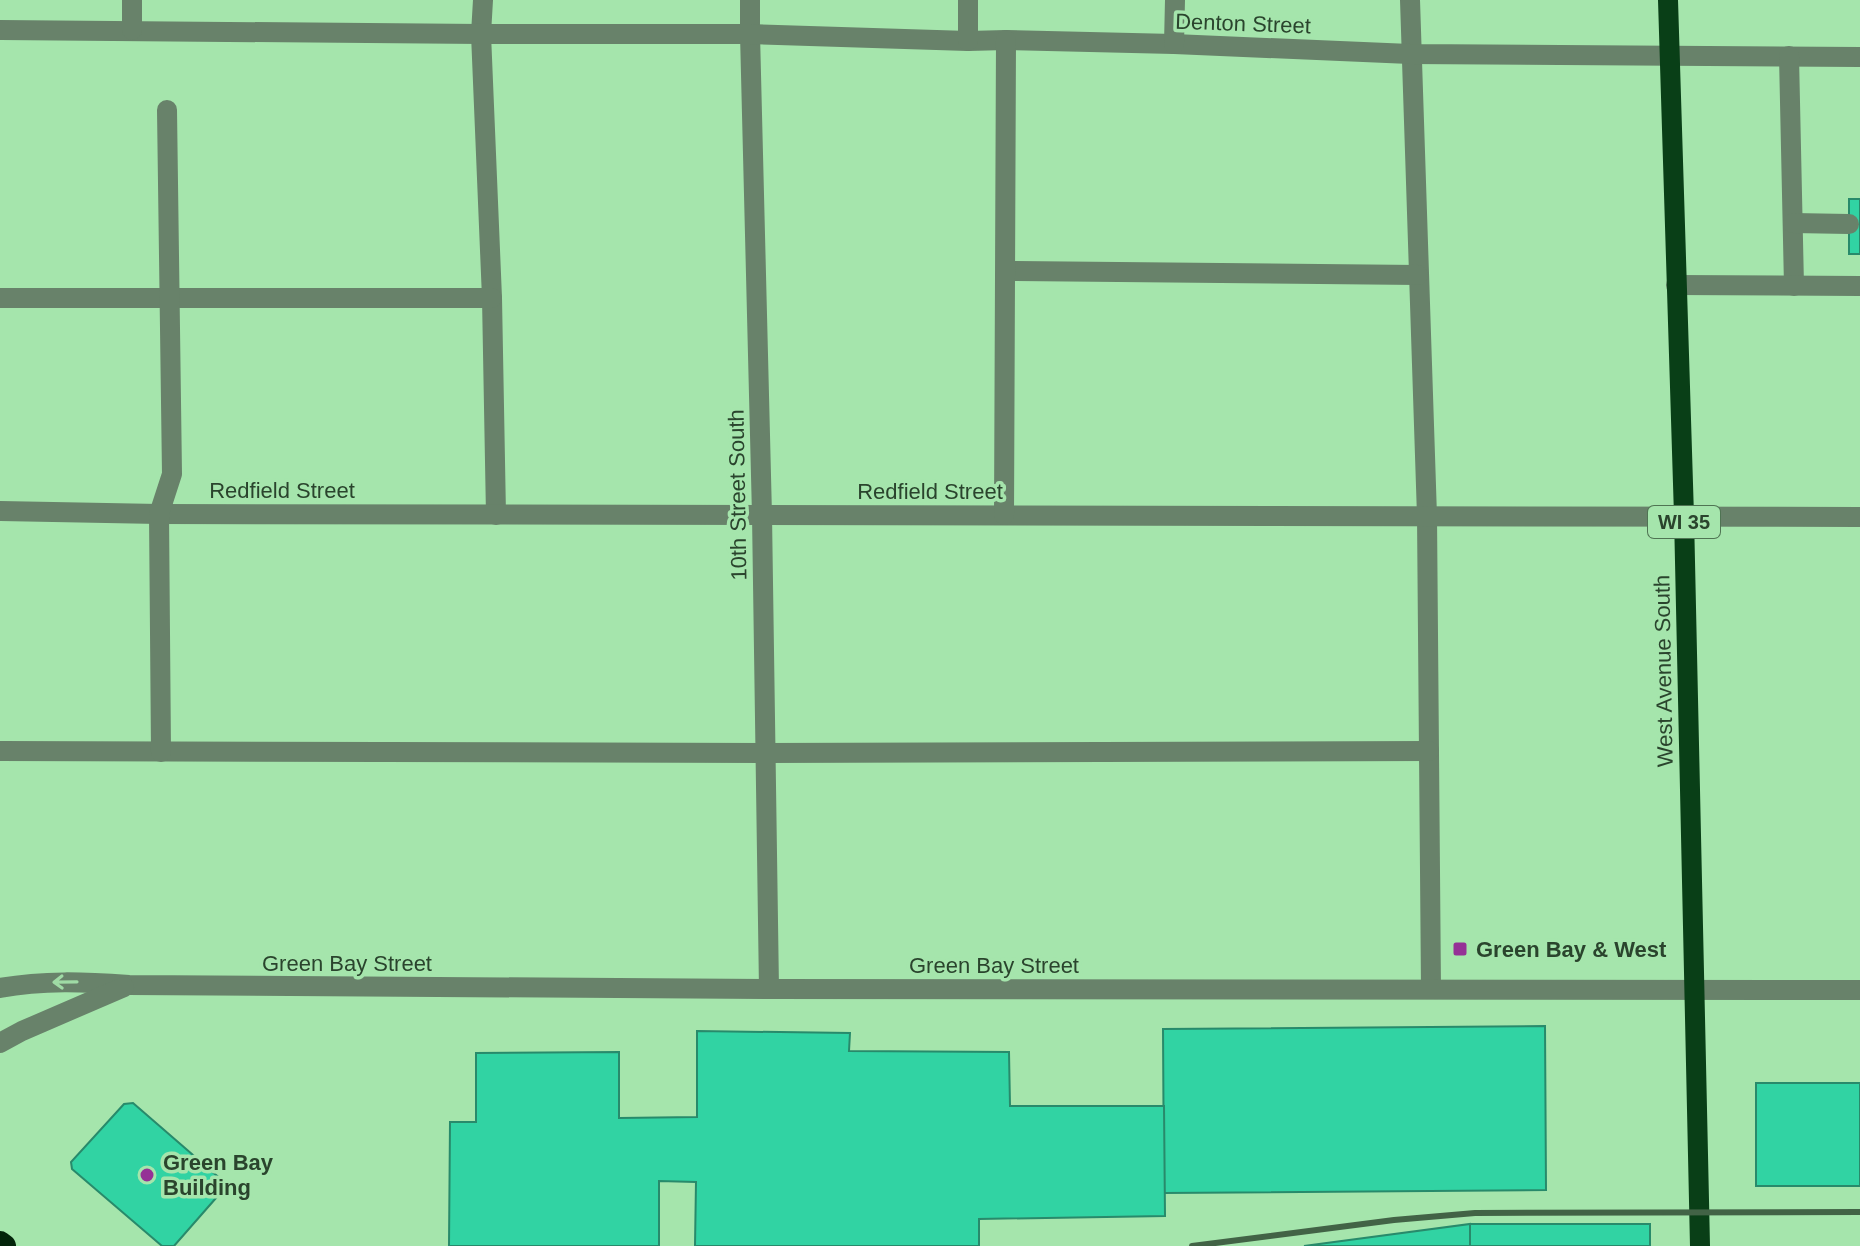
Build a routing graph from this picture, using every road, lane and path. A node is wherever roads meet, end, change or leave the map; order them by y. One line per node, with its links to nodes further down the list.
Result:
1 (132, 0): 9 (street)
2 (483, 0): 10 (street)
3 (750, 0): 11 (street, 10th Street South)
4 (968, 0): 13 (street)
5 (1175, 0): 14 (street)
6 (1410, 0): 15 (street)
7 (1668, 0): 16 (main road, West Avenue South / WI 35)
8 (0, 30): 9 (street, Denton Street)
9 (132, 30): 10 (street, Denton Street)
10 (481, 34): 11 (street, Denton Street); 28 (street)
11 (750, 34): 13 (street, Denton Street); 33 (street, 10th Street South)
12 (1006, 40): 13 (street, Denton Street); 14 (street, Denton Street); 22 (street)
13 (968, 41)
14 (1174, 44): 15 (street, Denton Street)
15 (1410, 54): 16 (street, Denton Street); 23 (street)
16 (1668, 55): 17 (street, Denton Street); 24 (main road, West Avenue South / WI 35)
17 (1789, 56): 18 (street, Denton Street); 20 (street)
18 (1860, 57)
19 (167, 110): 29 (street)
20 (1793, 223): 21 (street); 25 (street)
21 (1849, 224)
22 (1006, 271): 23 (street); 34 (street)
23 (1418, 275): 35 (street)
24 (1676, 285): 25 (street); 36 (main road, West Avenue South / WI 35)
25 (1794, 286): 26 (street)
26 (1860, 286)
27 (0, 298): 29 (street)
28 (492, 298): 29 (street); 32 (street)
29 (170, 299): 31 (street)
30 (0, 511): 31 (street, Redfield Street)
31 (159, 514): 32 (street, Redfield Street); 40 (street)
32 (496, 515): 33 (street, Redfield Street)
33 (762, 515): 34 (street, Redfield Street); 41 (street, 10th Street South)
34 (1004, 515): 35 (street, Redfield Street)
35 (1427, 516): 36 (street, Redfield Street); 39 (street)
36 (1684, 516): 37 (street, Redfield Street); 46 (main road, West Avenue South / WI 35)
37 (1860, 517)
38 (0, 751): 40 (street)
39 (1429, 751): 41 (street); 45 (street)
40 (161, 752): 41 (street)
41 (765, 753): 44 (street, 10th Street South)
42 (129, 985): 43 (street, Green Bay Street, one-way to 43); 44 (street, Green Bay Street); 48 (street, Green Bay Street)
43 (0, 988)
44 (769, 989): 45 (street, Green Bay Street)
45 (1431, 989): 46 (street, Green Bay Street)
46 (1694, 990): 47 (street, Green Bay Street); 49 (main road, West Avenue South / WI 35)
47 (1860, 990)
48 (0, 1043)
49 (1700, 1246)

